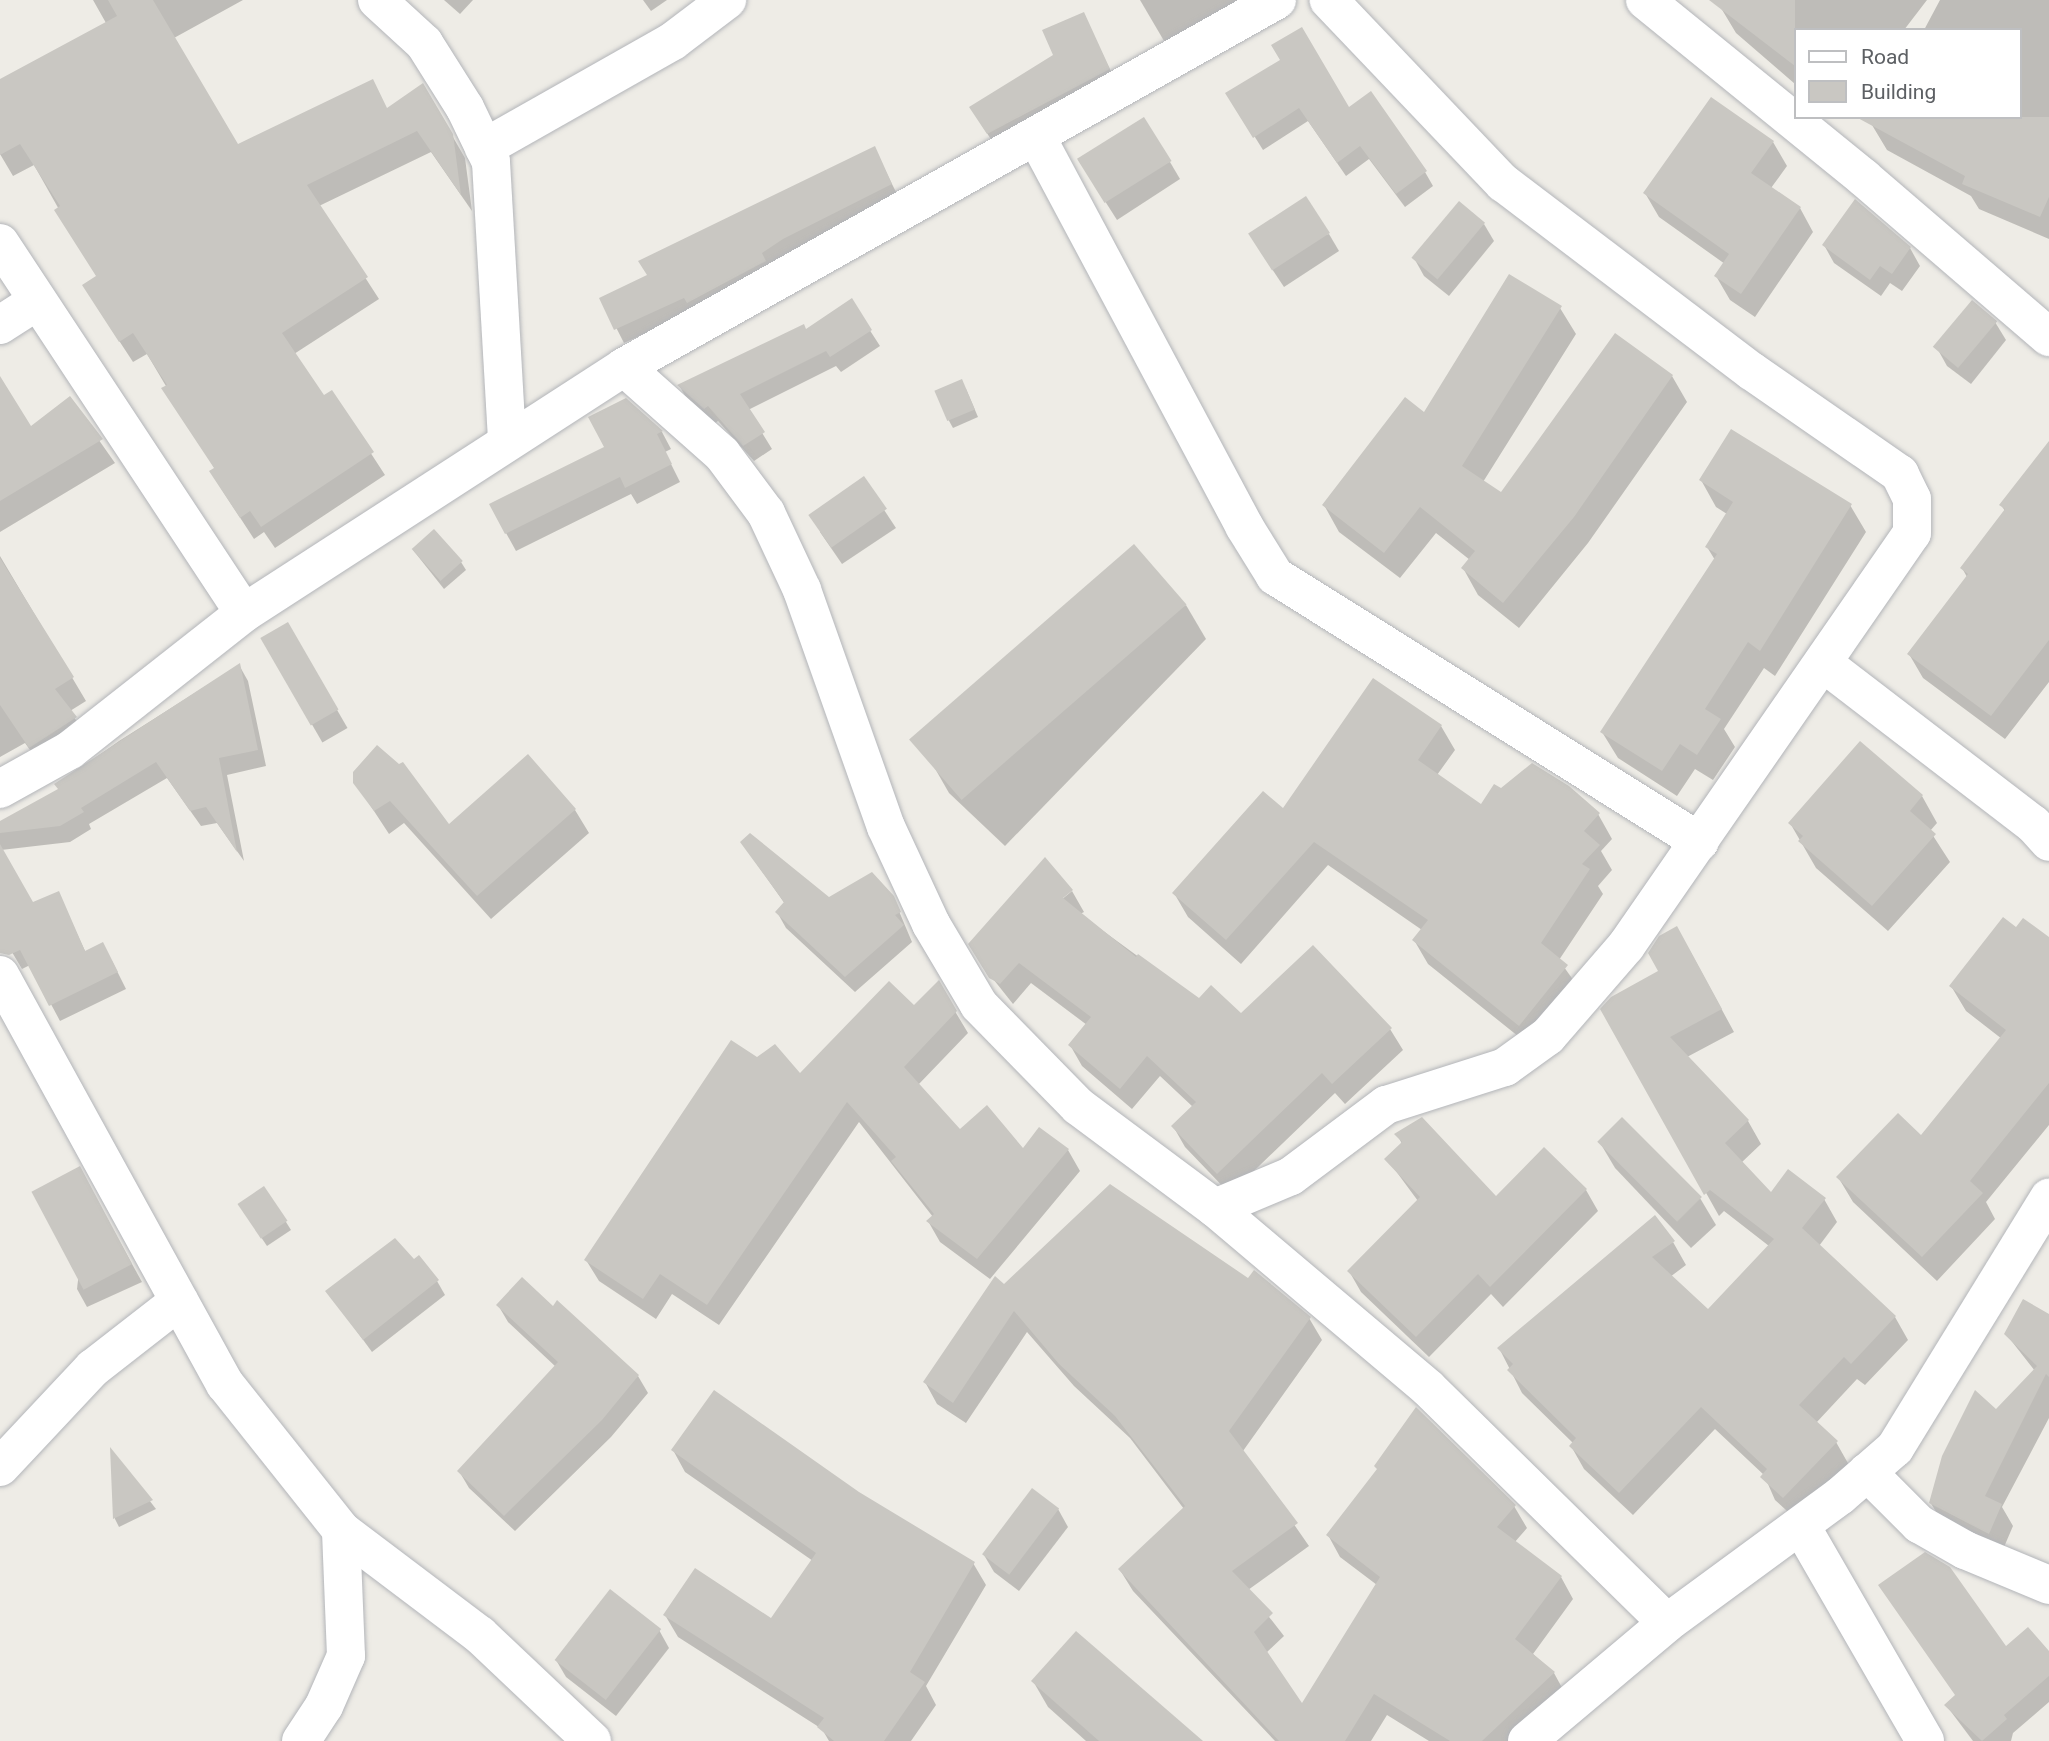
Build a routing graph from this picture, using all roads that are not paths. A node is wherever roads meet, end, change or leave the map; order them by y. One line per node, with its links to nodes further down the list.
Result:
1 (377, 0): 7 (street)
2 (727, 0): 7 (street)
3 (1277, 0): 6 (street)
4 (1329, 0): 15 (street)
5 (1646, 0): 11 (street)
6 (1035, 136): 12 (street); 17 (street)
7 (484, 148): 13 (street)
8 (0, 243): 9 (street)
9 (36, 302): 10 (street); 14 (street)
10 (0, 325)
11 (2049, 337)
12 (624, 367): 13 (street); 21 (street)
13 (507, 442): 14 (street)
14 (244, 613): 16 (street)
15 (1823, 663): 17 (street); 18 (street)
16 (0, 789)
17 (1700, 842): 21 (street)
18 (2049, 842)
19 (0, 975): 22 (street)
20 (2049, 1198): 24 (street)
21 (1215, 1208): 28 (street)
22 (179, 1301): 23 (street); 26 (street)
23 (0, 1467)
24 (1867, 1472): 25 (street); 27 (street)
25 (1801, 1526): 28 (street); 32 (street)
26 (341, 1530): 29 (street); 30 (street)
27 (2049, 1585)
28 (1667, 1623): 31 (street)
29 (301, 1741)
30 (592, 1741)
31 (1527, 1741)
32 (1925, 1741)

